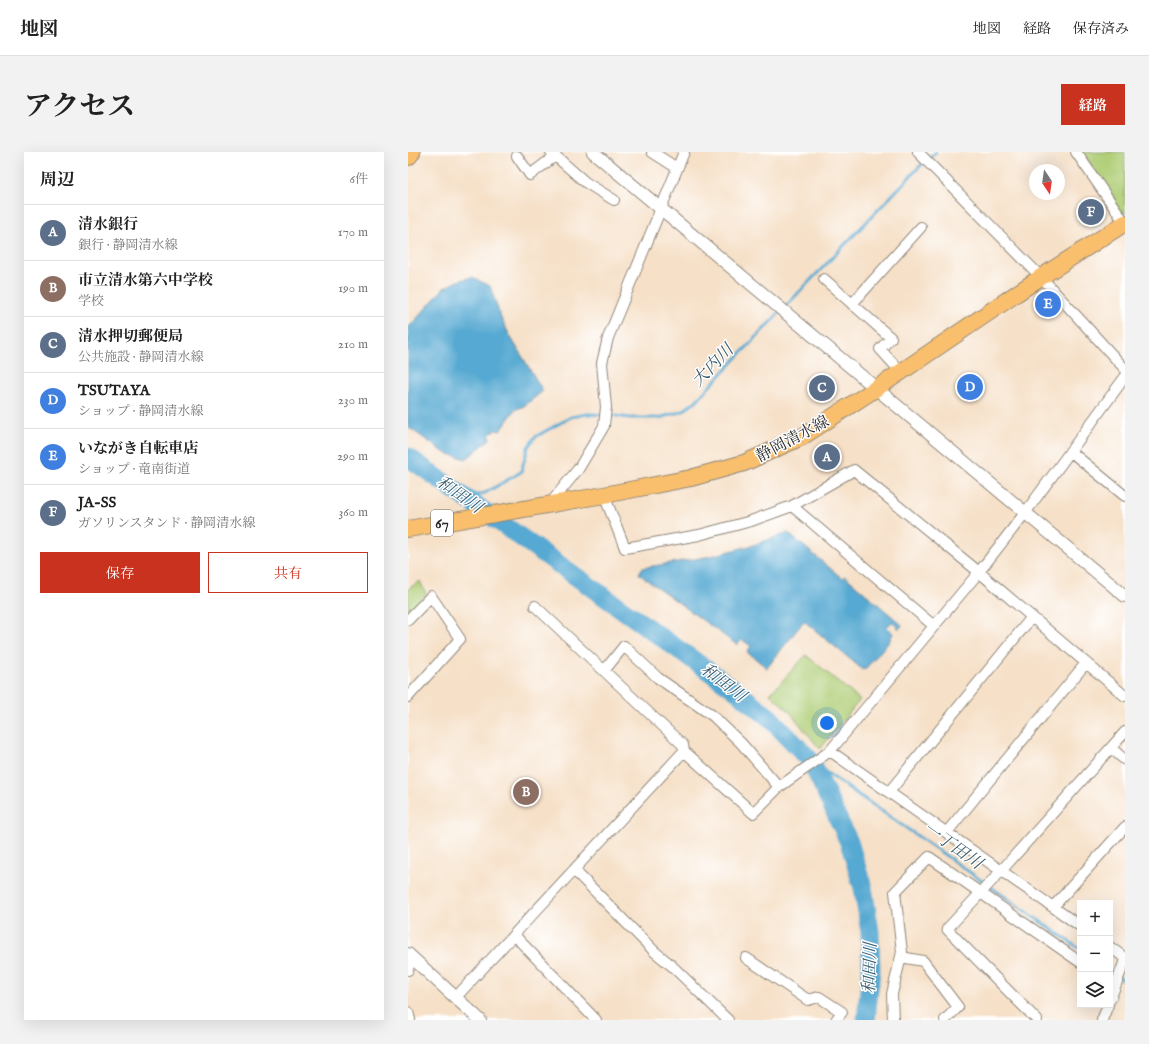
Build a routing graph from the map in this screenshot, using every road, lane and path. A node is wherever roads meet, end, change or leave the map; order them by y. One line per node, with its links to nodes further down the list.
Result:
1 (412, 152): 8 (highway)
2 (593, 152): 12 (street)
3 (652, 152): 10 (street)
4 (684, 152): 10 (street)
5 (1076, 152): 13 (street)
6 (553, 154): 9 (street); 11 (street)
7 (924, 154): 15 (street)
8 (408, 156)
9 (517, 156)
10 (677, 168): 12 (street)
11 (614, 200)
12 (660, 208): 21 (street); 25 (street)
13 (1125, 223): 15 (main road, 静岡清水線 / 67)
14 (921, 228): 17 (street)
15 (1040, 277): 18 (street); 19 (main road, 静岡清水線 / 67)
16 (824, 279): 17 (street)
17 (852, 304): 19 (street)
18 (1125, 369)
19 (901, 372): 21 (main road, 静岡清水線 / 67)
20 (1125, 377): 22 (street)
21 (876, 389): 23 (main road, 静岡清水線 / 67); 27 (street)
22 (1070, 451): 24 (street); 27 (street)
23 (604, 495): 25 (main road, 静岡清水線 / 67); 26 (street)
24 (1125, 496)
25 (550, 504): 28 (main road, 静岡清水線 / 67)
26 (792, 506): 29 (street); 34 (street)
27 (1025, 513): 29 (street); 30 (street)
28 (408, 529)
29 (978, 572): 32 (street); 34 (street)
30 (1125, 596)
31 (535, 606): 36 (street)
32 (1032, 617): 35 (street); 45 (street)
33 (408, 620): 38 (street)
34 (934, 626): 41 (street)
35 (1086, 663): 37 (street); 47 (street)
36 (604, 671): 42 (street); 44 (street)
37 (1125, 696)
38 (408, 697)
39 (1125, 732): 40 (street)
40 (1111, 748): 43 (street); 49 (street)
41 (830, 750): 44 (street); 45 (street)
42 (684, 751): 44 (street); 48 (street)
43 (1125, 760)
44 (779, 787)
45 (889, 792): 47 (street)
46 (1125, 827): 51 (street)
47 (947, 832): 49 (street)
48 (574, 870): 53 (street); 65 (street)
49 (1001, 871): 50 (street); 51 (street)
50 (981, 894): 56 (street); 59 (street); 72 (street)
51 (1054, 907): 52 (street)
52 (1077, 924)
53 (514, 935): 62 (street); 68 (street)
54 (1113, 949): 58 (street)
55 (409, 956): 60 (street); 62 (street)
56 (901, 957): 70 (street); 71 (street)
57 (746, 958): 69 (street)
58 (1125, 959): 61 (street)
59 (1077, 960)
60 (408, 970)
61 (1113, 985)
62 (456, 997): 67 (street)
63 (1107, 1008): 73 (street)
64 (408, 1012): 66 (street)
65 (725, 1019)
66 (410, 1020)
67 (480, 1020)
68 (596, 1020)
69 (836, 1020)
70 (893, 1020)
71 (946, 1020)
72 (1037, 1020)
73 (1102, 1020)

